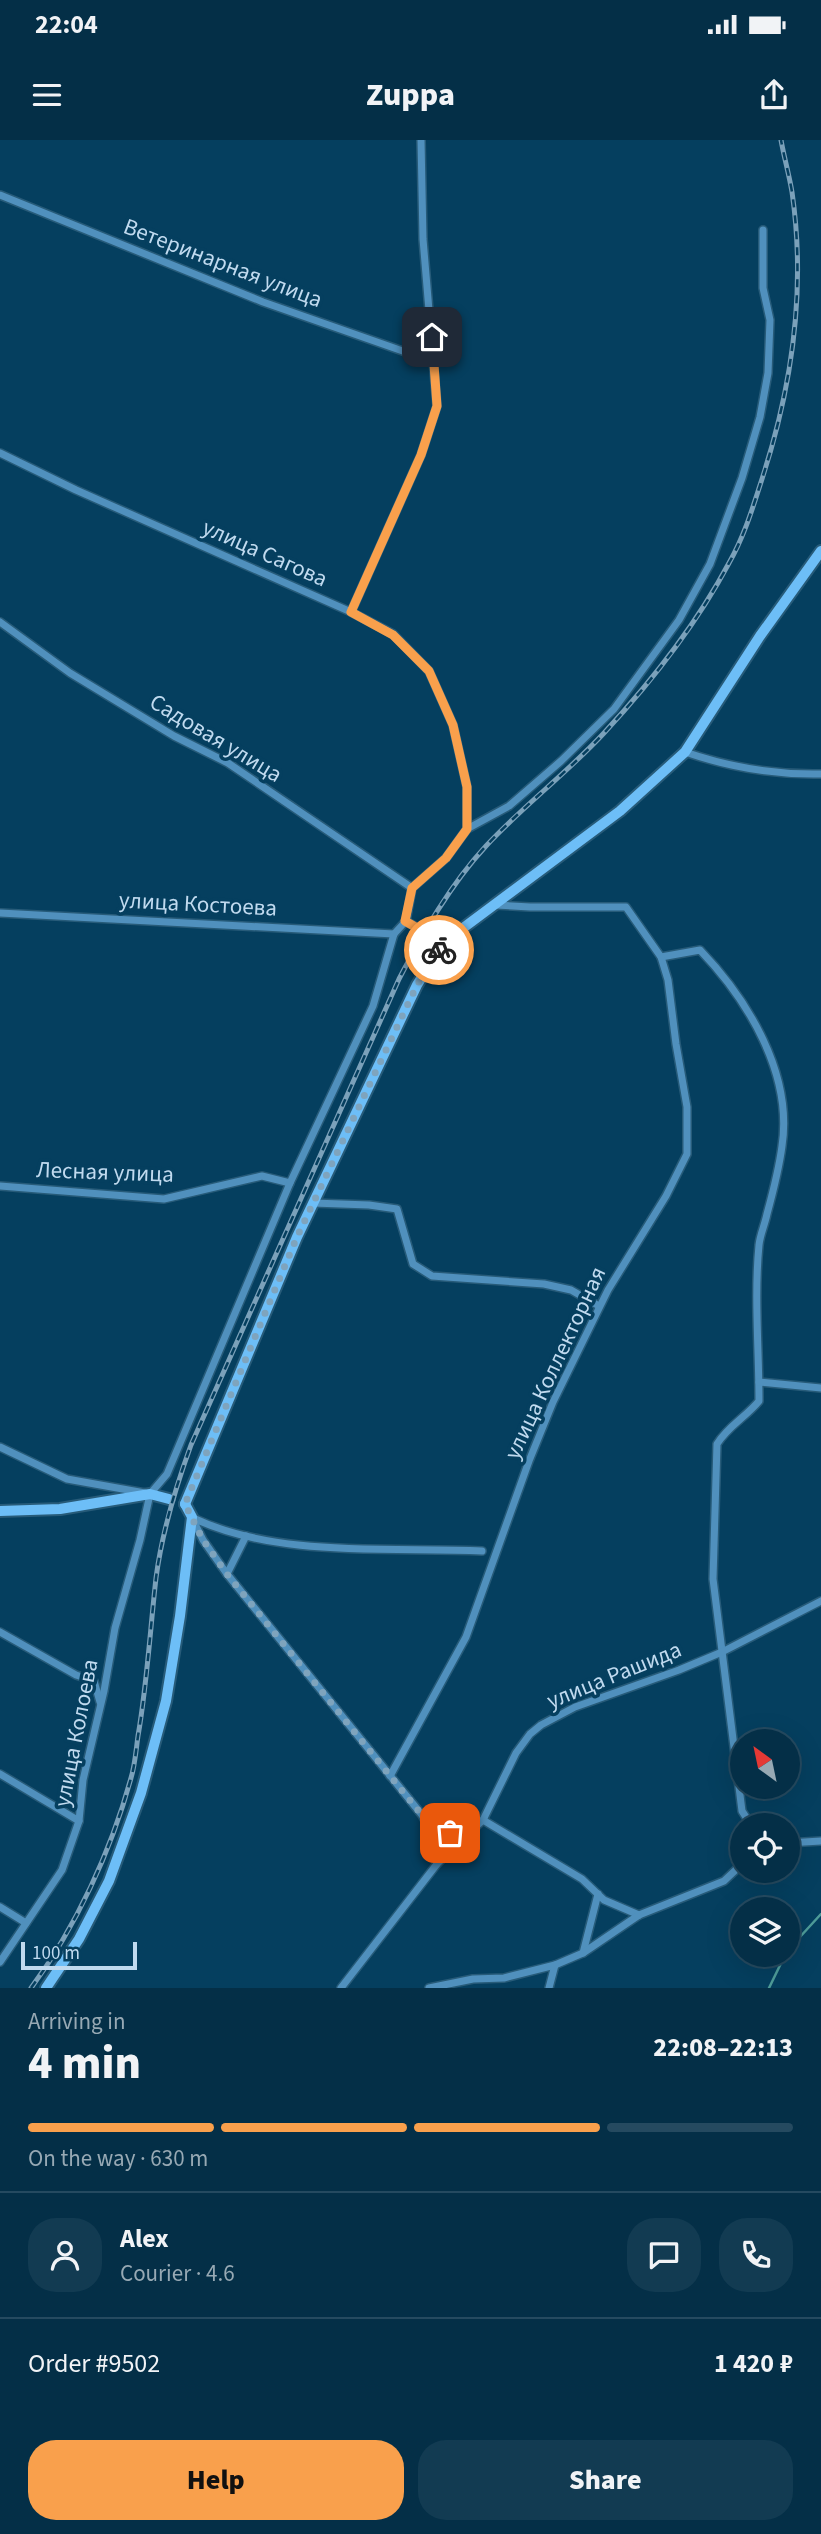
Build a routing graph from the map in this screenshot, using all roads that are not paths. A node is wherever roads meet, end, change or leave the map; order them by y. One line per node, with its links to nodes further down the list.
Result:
1 (421, 140): 4 (street)
2 (0, 195): 4 (street, Ветеринарная улица)
3 (763, 230): 11 (street)
4 (435, 362): 7 (street)
5 (0, 453): 7 (street, улица Сагова)
6 (821, 551): 9 (street)
7 (351, 612): 11 (street, улица Сагова)
8 (0, 622): 12 (street, Садовая улица)
9 (685, 752): 10 (street); 13 (street)
10 (821, 774)
11 (467, 829): 12 (street)
12 (412, 888): 15 (street)
13 (496, 905): 17 (street); 18 (street)
14 (0, 913): 16 (street, улица Костоева)
15 (405, 921): 16 (street); 17 (street)
16 (394, 934): 19 (street)
17 (443, 943): 21 (street)
18 (661, 957): 22 (street, улица Коллекторная); 23 (street)
19 (290, 1183): 20 (street, Лесная улица); 26 (street)
20 (0, 1186)
21 (313, 1203): 22 (street); 27 (street)
22 (600, 1306): 40 (street, улица Коллекторная)
23 (759, 1382): 24 (street); 37 (street)
24 (821, 1388)
25 (0, 1447): 26 (street)
26 (150, 1494): 27 (street); 28 (street); 38 (street, улица Колоева)
27 (176, 1501): 29 (street)
28 (0, 1511)
29 (192, 1517): 30 (street); 31 (street); 32 (street)
30 (246, 1536): 33 (street); 34 (street)
31 (203, 1540): 32 (street); 34 (street)
32 (188, 1543): 57 (street)
33 (482, 1551)
34 (227, 1574): 40 (street)
35 (821, 1601): 37 (street, улица Рашида)
36 (0, 1632): 38 (street)
37 (722, 1652): 41 (street); 43 (street, улица Рашида)
38 (101, 1703): 44 (street, улица Колоева)
39 (0, 1774): 44 (street)
40 (390, 1776): 42 (street)
41 (743, 1813)
42 (422, 1815): 45 (street); 48 (street)
43 (484, 1820): 45 (street, улица Рашида); 50 (street)
44 (79, 1821): 53 (street, улица Колоева)
45 (470, 1832): 48 (street, улица Рашида)
46 (821, 1841): 47 (street)
47 (800, 1842)
48 (437, 1864): 58 (street, улица Рашида)
49 (730, 1875): 52 (street)
50 (598, 1894): 52 (street); 54 (street)
51 (0, 1907): 53 (street)
52 (639, 1915): 54 (street)
53 (26, 1923): 55 (street, улица Колоева)
54 (583, 1953): 56 (street)
55 (0, 1962)
56 (555, 1965): 59 (street); 60 (street)
57 (46, 1988)
58 (341, 1988)
59 (429, 1988)
60 (549, 1988)

